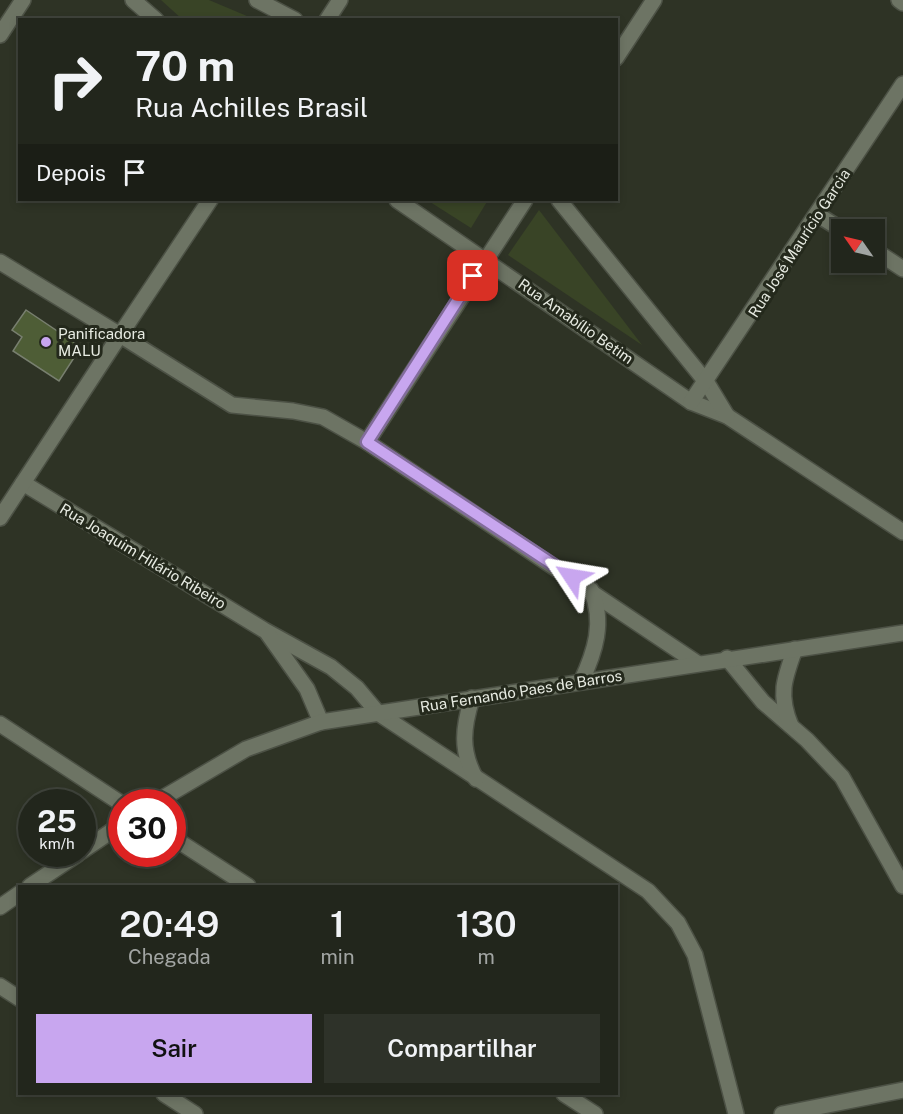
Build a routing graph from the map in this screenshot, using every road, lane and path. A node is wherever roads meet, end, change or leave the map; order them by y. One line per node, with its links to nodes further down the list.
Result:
1 (23, 0): 11 (street)
2 (133, 0): 8 (street)
3 (257, 0): 9 (street)
4 (340, 0): 10 (street)
5 (654, 0): 12 (street)
6 (899, 0): 7 (street)
7 (903, 3)
8 (154, 18)
9 (291, 18)
10 (328, 18)
11 (0, 35)
12 (618, 55)
13 (903, 84): 18 (street, Rua José Maurício Garcia)
14 (209, 201): 24 (street)
15 (400, 201): 21 (street, Rua Amabílio Betim)
16 (524, 201): 21 (street)
17 (561, 201): 25 (street, Rua Amabílio Betim)
18 (818, 215): 19 (street); 25 (street, Rua José Maurício Garcia)
19 (831, 223)
20 (885, 257): 23 (street)
21 (485, 258): 26 (street, Rua Amabílio Betim); 28 (street)
22 (0, 262): 24 (street)
23 (903, 268)
24 (120, 335): 28 (street); 29 (street)
25 (707, 383): 26 (street, Rua José Maurício Garcia); 27 (street, Rua Amabílio Betim)
26 (692, 402): 27 (street, Rua Amabílio Betim)
27 (727, 416): 31 (street, Rua Amabílio Betim)
28 (367, 442): 32 (street)
29 (22, 483): 30 (street); 33 (street, Rua Joaquim Hilário Ribeiro)
30 (0, 518)
31 (903, 532)
32 (591, 590): 37 (street); 38 (street)
33 (264, 630): 40 (street, Rua Joaquim Hilário Ribeiro); 41 (street, Rua Joaquim Hilário Ribeiro)
34 (903, 633): 35 (street, Rua Fernando Paes de Barros)
35 (795, 649): 36 (street, Rua Fernando Paes de Barros); 43 (street)
36 (727, 658): 37 (street, Rua Fernando Paes de Barros); 43 (street)
37 (697, 663): 38 (street, Rua Fernando Paes de Barros)
38 (581, 682): 39 (street, Rua Fernando Paes de Barros)
39 (472, 698): 40 (street, Rua Fernando Paes de Barros); 44 (street)
40 (378, 713): 41 (street, Rua Fernando Paes de Barros); 44 (street, Rua Joaquim Hilário Ribeiro)
41 (321, 722): 45 (street, Rua Fernando Paes de Barros)
42 (0, 724): 46 (street)
43 (792, 729): 51 (street)
44 (476, 779): 61 (street, Rua Joaquim Hilário Ribeiro)
45 (178, 789)
46 (108, 795)
47 (186, 846): 50 (street)
48 (58, 867): 49 (street)
49 (32, 885)
50 (246, 885)
51 (903, 886)
52 (18, 894): 53 (street)
53 (0, 907)
54 (0, 986): 55 (street)
55 (18, 998)
56 (903, 1090): 62 (street)
57 (166, 1095): 60 (street)
58 (565, 1095): 59 (street)
59 (586, 1111)
60 (195, 1114)
61 (736, 1114)
62 (782, 1114)

